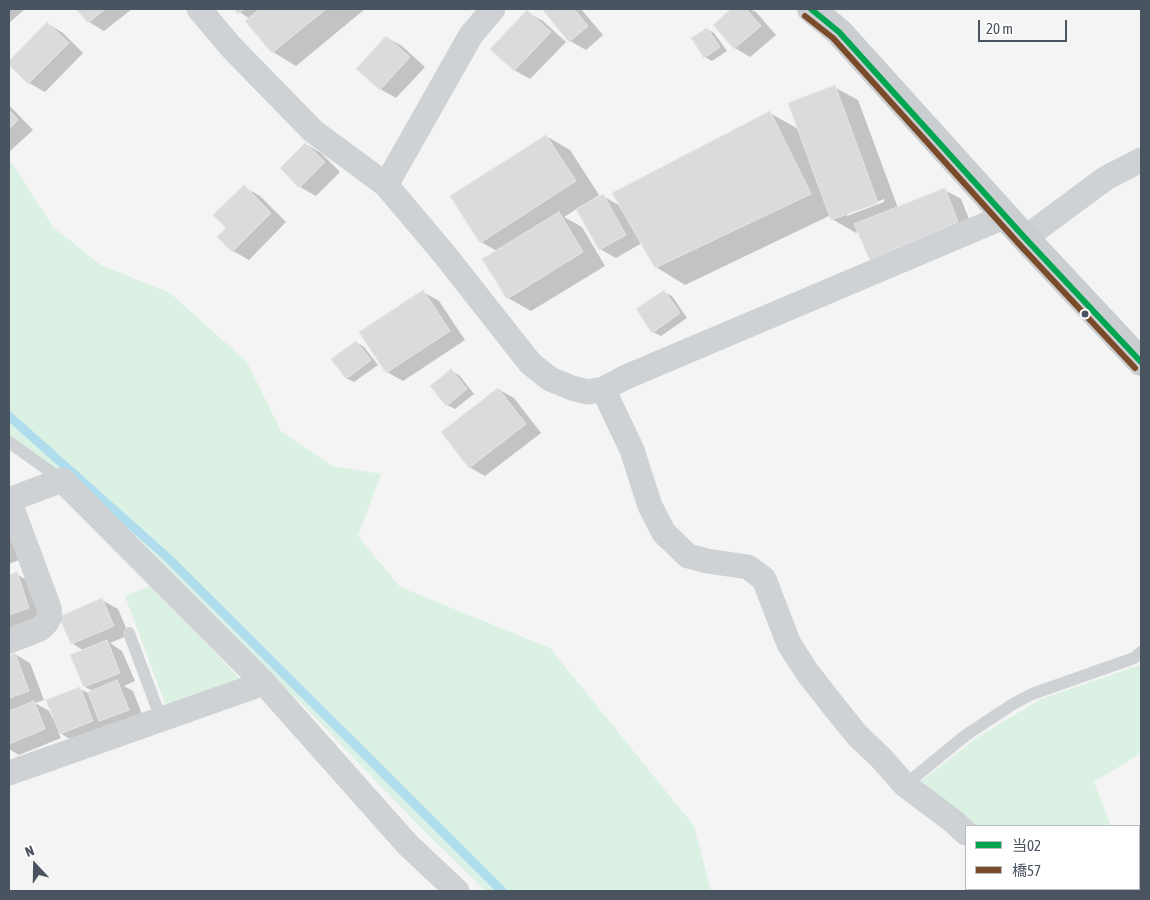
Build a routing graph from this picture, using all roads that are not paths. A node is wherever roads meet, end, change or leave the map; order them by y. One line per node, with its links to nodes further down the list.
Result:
1 (199, 9): 5 (street)
2 (493, 9): 5 (street)
3 (811, 9): 6 (main road)
4 (1141, 160): 7 (street)
5 (386, 185): 9 (street)
6 (1006, 216): 7 (main road); 9 (street)
7 (1026, 238): 8 (main road)
8 (1141, 362)
9 (603, 389): 19 (street)
10 (9, 442): 11 (lane)
11 (64, 482): 12 (street); 16 (street)
12 (9, 500): 14 (street)
13 (129, 633): 17 (lane)
14 (9, 640)
15 (1141, 652): 19 (lane)
16 (264, 683): 17 (street); 21 (street)
17 (161, 719): 18 (street)
18 (9, 773)
19 (905, 784): 20 (street)
20 (965, 832)
21 (457, 891)

